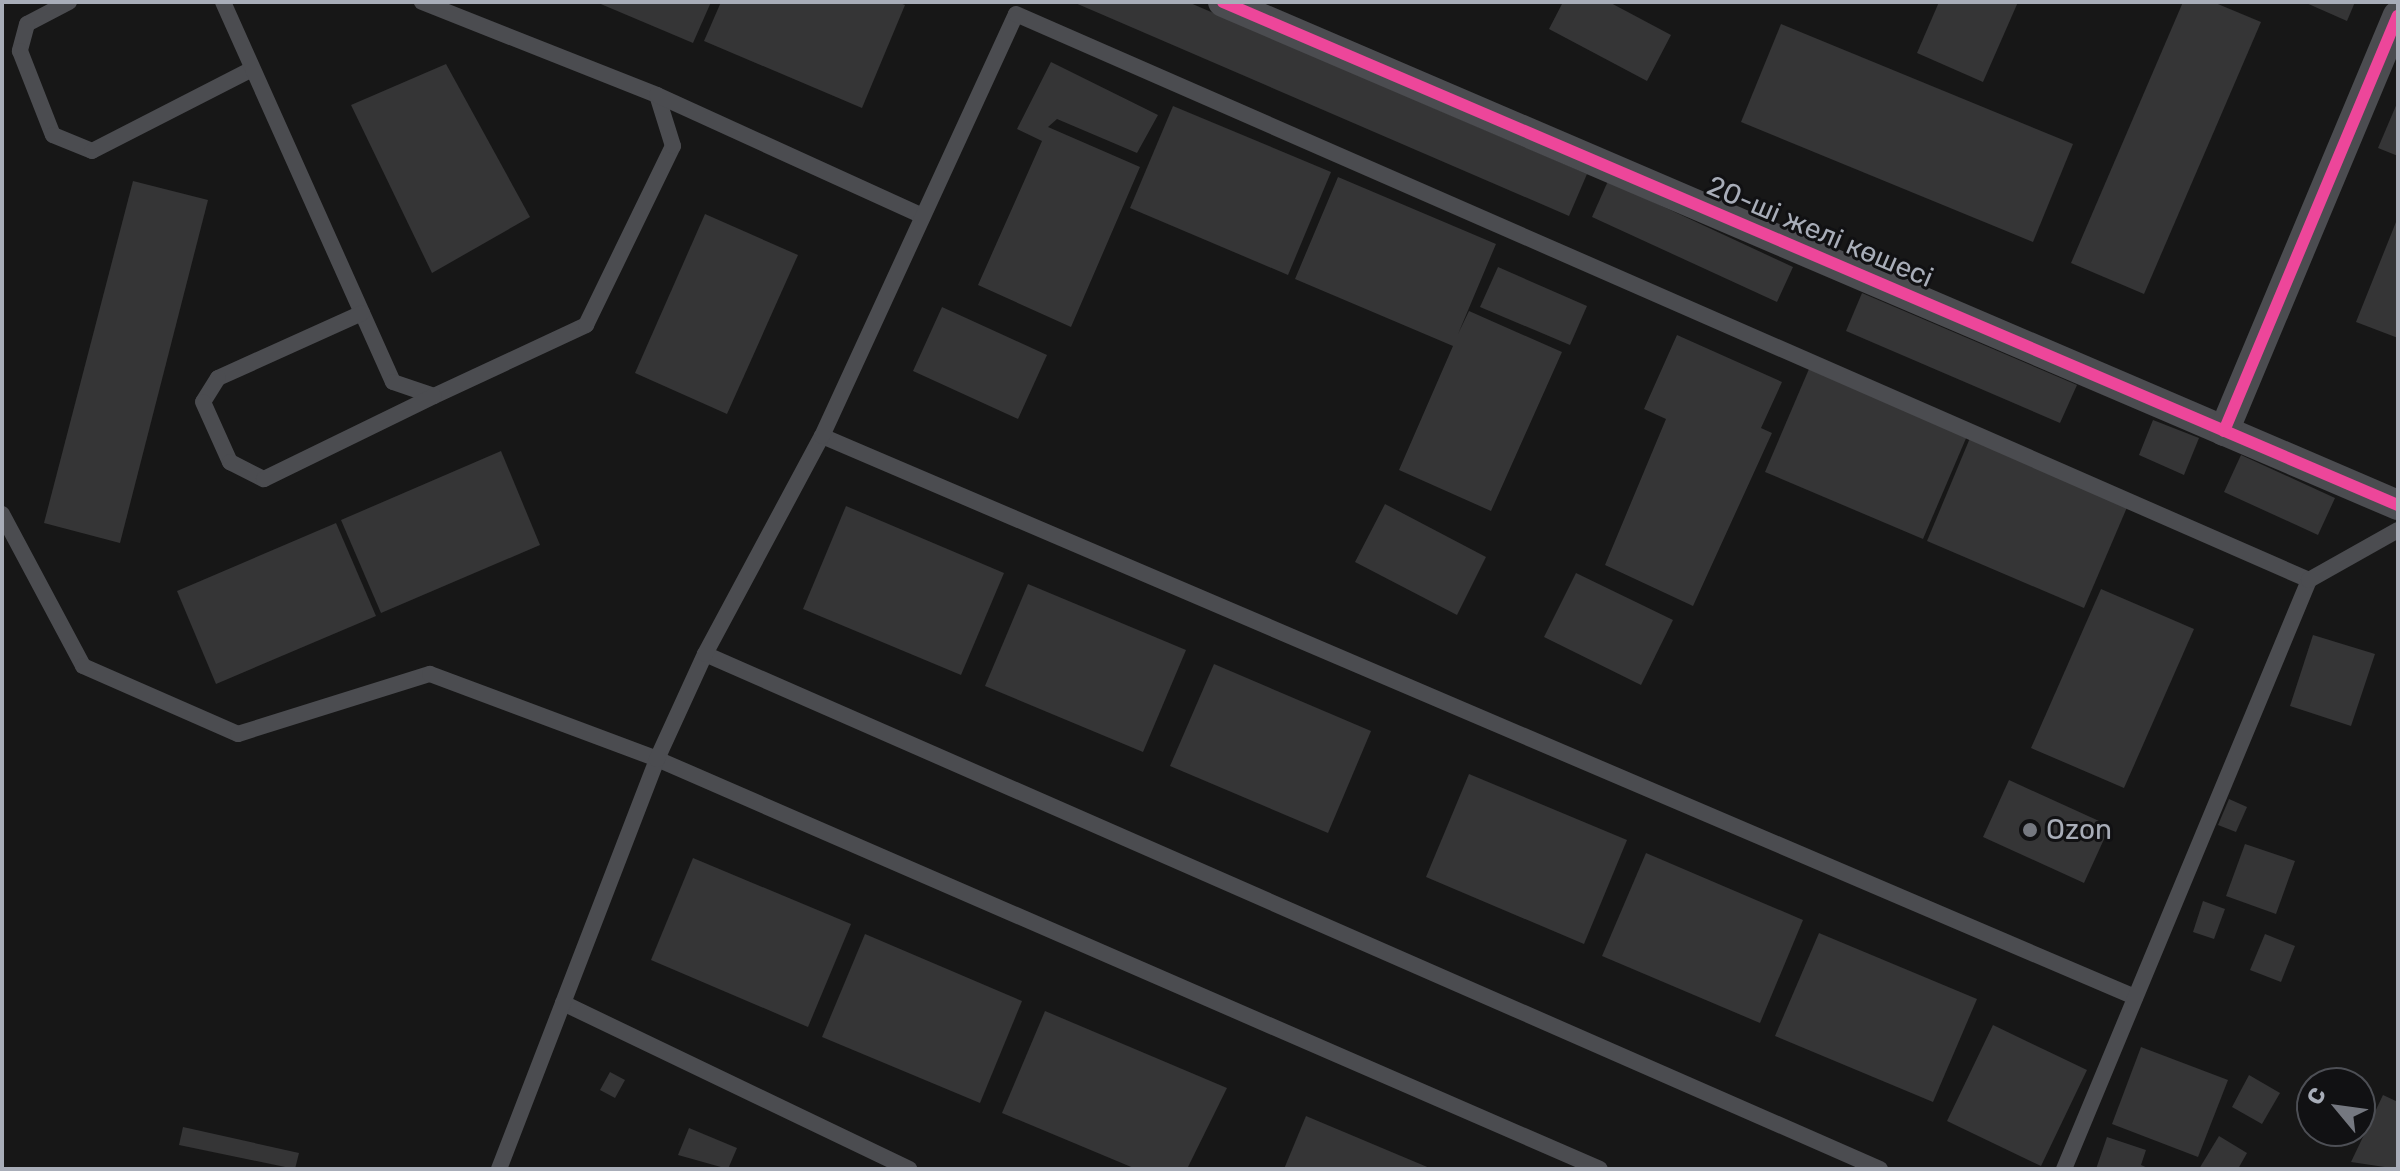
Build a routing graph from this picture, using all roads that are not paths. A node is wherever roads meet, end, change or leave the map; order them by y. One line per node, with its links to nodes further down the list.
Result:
1 (69, 2): 7 (lane)
2 (223, 2): 7 (lane)
3 (422, 2): 8 (lane)
4 (1223, 2): 12 (street, 20-ші желі көшесі)
5 (1009, 8): 9 (lane); 17 (lane)
6 (2398, 16): 12 (street)
7 (250, 70): 10 (lane)
8 (657, 95): 9 (lane); 11 (lane)
9 (923, 216): 13 (lane)
10 (362, 313): 11 (lane); 11 (lane)
11 (434, 396)
12 (2224, 431): 14 (street, 20-ші желі көшесі)
13 (822, 436): 18 (lane); 20 (lane)
14 (2398, 505)
15 (2, 514): 19 (lane)
16 (2398, 530): 17 (lane)
17 (2309, 580): 20 (lane)
18 (705, 654): 19 (lane); 25 (lane)
19 (657, 759): 21 (lane); 24 (lane)
20 (2135, 997): 26 (lane)
21 (563, 1003): 22 (lane); 23 (lane)
22 (499, 1169)
23 (909, 1169)
24 (1600, 1169)
25 (1880, 1169)
26 (2064, 1169)

